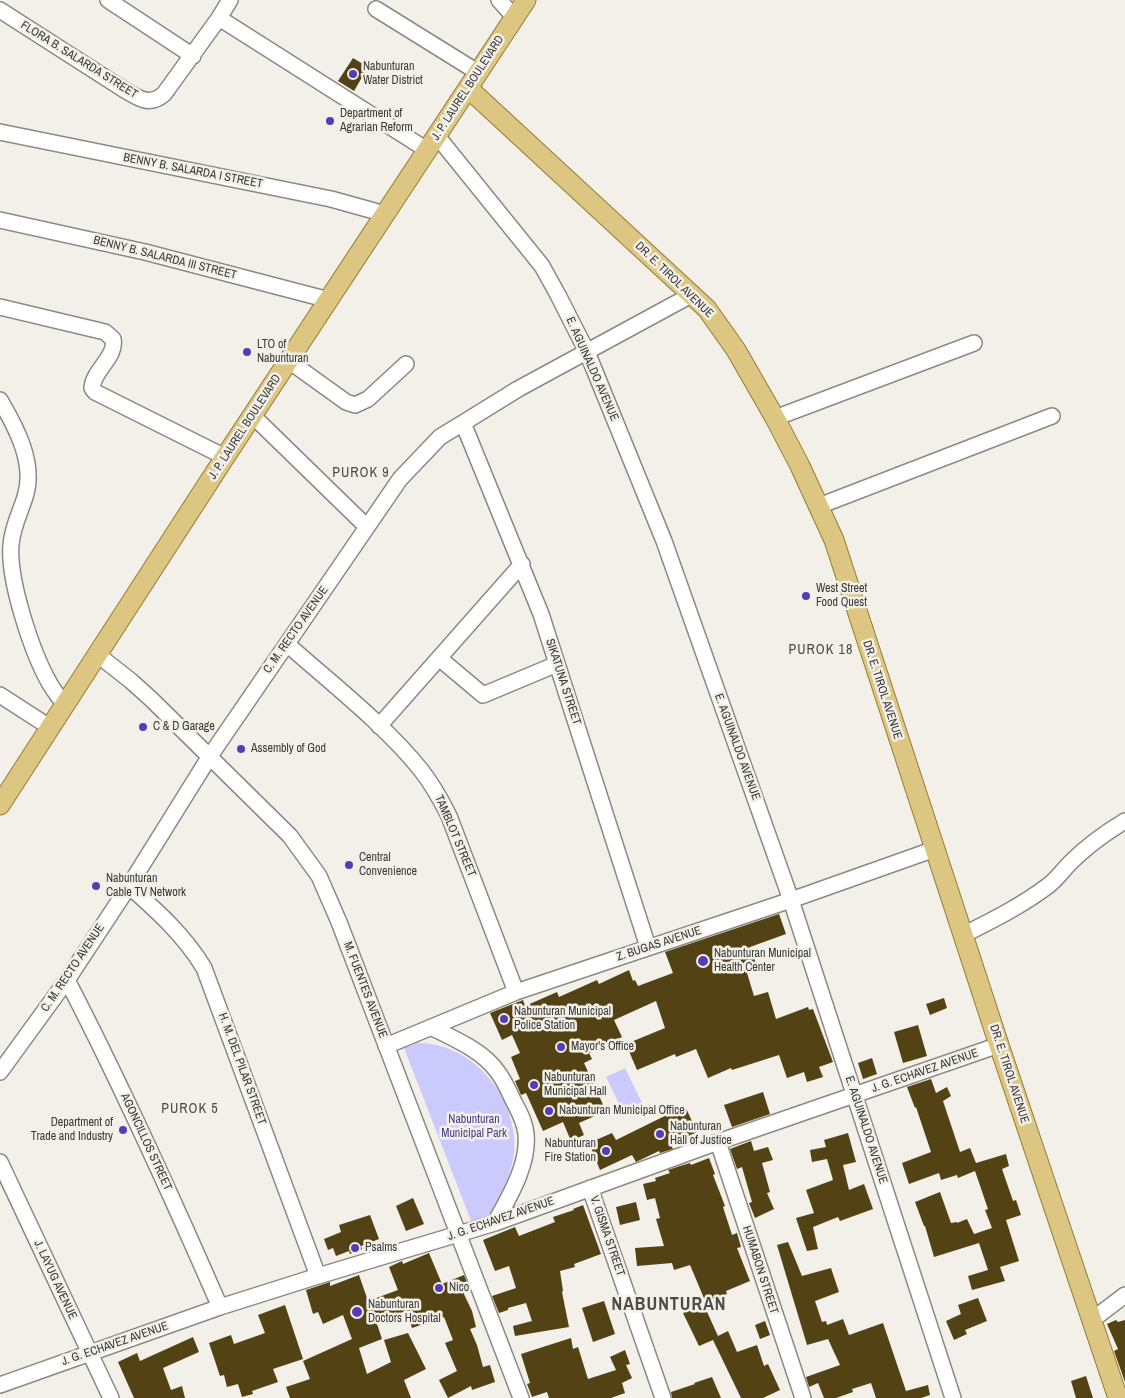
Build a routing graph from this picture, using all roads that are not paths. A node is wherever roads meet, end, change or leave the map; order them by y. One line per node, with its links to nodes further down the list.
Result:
1 (108, 0): 9 (street)
2 (230, 0): 7 (street, FLORA B. SALARDA STREET)
3 (499, 0): 8 (street)
4 (526, 0): 8 (main road, J. P. LAUREL BOULEVARD)
5 (376, 9): 10 (street)
6 (0, 10): 9 (street, FLORA B. SALARDA STREET)
7 (220, 18): 9 (street, FLORA B. SALARDA STREET); 12 (street, E. AGUINALDO AVENUE)
8 (515, 18): 10 (main road, J. P. LAUREL BOULEVARD)
9 (193, 56)
10 (473, 80): 12 (main road, J. P. LAUREL BOULEVARD); 15 (main road, DR. E. TIROL AVENUE)
11 (0, 132): 13 (street, BENNY B. SALARDA I STREET)
12 (432, 143): 13 (main road, J. P. LAUREL BOULEVARD); 19 (street, E. AGUINALDO AVENUE)
13 (385, 214): 16 (main road, J. P. LAUREL BOULEVARD)
14 (0, 220): 16 (street, BENNY B. SALARDA III STREET)
15 (693, 294): 19 (street, C. M. RECTO AVENUE); 25 (main road, DR. E. TIROL AVENUE)
16 (328, 300): 20 (main road, J. P. LAUREL BOULEVARD)
17 (0, 307): 27 (street)
18 (974, 343): 25 (street)
19 (587, 352): 26 (street, C. M. RECTO AVENUE); 44 (street, E. AGUINALDO AVENUE)
20 (288, 361): 21 (street); 23 (main road, J. P. LAUREL BOULEVARD)
21 (406, 364)
22 (0, 400): 36 (street)
23 (252, 416): 27 (main road, J. P. LAUREL BOULEVARD); 29 (street)
24 (1052, 416): 28 (street)
25 (775, 418): 28 (main road, DR. E. TIROL AVENUE)
26 (463, 422): 29 (street, C. M. RECTO AVENUE); 30 (street, SIKATUNA STREET)
27 (225, 457): 32 (main road, J. P. LAUREL BOULEVARD)
28 (819, 506): 42 (main road, DR. E. TIROL AVENUE)
29 (367, 527): 31 (street, C. M. RECTO AVENUE)
30 (522, 564): 33 (street); 34 (street, SIKATUNA STREET)
31 (287, 644): 37 (street, TAMBLOT STREET); 39 (street, C. M. RECTO AVENUE)
32 (98, 655): 36 (main road, J. P. LAUREL BOULEVARD); 39 (street, M. FUENTES AVENUE)
33 (439, 658): 34 (street); 37 (street)
34 (557, 664): 46 (street, SIKATUNA STREET)
35 (0, 695): 38 (street)
36 (65, 706): 38 (main road, J. P. LAUREL BOULEVARD)
37 (379, 726): 48 (street, TAMBLOT STREET)
38 (51, 728): 40 (main road, J. P. LAUREL BOULEVARD)
39 (210, 756): 43 (street, C. M. RECTO AVENUE); 51 (street, M. FUENTES AVENUE)
40 (0, 805)
41 (1125, 821): 45 (street)
42 (935, 849): 44 (street, Z. BUGAS AVENUE); 45 (main road, DR. E. TIROL AVENUE)
43 (129, 886): 47 (street, C. M. RECTO AVENUE); 59 (street, H. M. DEL PILAR STREET)
44 (791, 900): 46 (street, Z. BUGAS AVENUE); 53 (street, E. AGUINALDO AVENUE)
45 (963, 935): 50 (main road, DR. E. TIROL AVENUE)
46 (648, 947): 48 (street, Z. BUGAS AVENUE)
47 (66, 980): 52 (street, C. M. RECTO AVENUE); 61 (street, AGONCILLOS STREET)
48 (516, 992): 49 (street, Z. BUGAS AVENUE)
49 (431, 1027): 51 (street, Z. BUGAS AVENUE); 57 (street)
50 (999, 1045): 53 (street, J. G. ECHAVEZ AVENUE); 62 (main road, DR. E. TIROL AVENUE)
51 (386, 1046): 58 (street, M. FUENTES AVENUE)
52 (0, 1072)
53 (855, 1095): 54 (street, J. G. ECHAVEZ AVENUE); 70 (street, E. AGUINALDO AVENUE)
54 (718, 1142): 56 (street, J. G. ECHAVEZ AVENUE); 69 (street, HUMABON STREET)
55 (0, 1162): 63 (street, J. LAYUG AVENUE)
56 (590, 1188): 57 (street, J. G. ECHAVEZ AVENUE); 68 (street, V. GISMA STREET)
57 (495, 1223): 58 (street, J. G. ECHAVEZ AVENUE)
58 (458, 1235): 59 (street, J. G. ECHAVEZ AVENUE); 66 (street, M. FUENTES AVENUE)
59 (318, 1276): 61 (street, J. G. ECHAVEZ AVENUE)
60 (1125, 1295): 62 (street)
61 (220, 1307): 63 (street, J. G. ECHAVEZ AVENUE)
62 (1092, 1320): 65 (main road, DR. E. TIROL AVENUE)
63 (88, 1353): 64 (street, J. G. ECHAVEZ AVENUE); 67 (street, J. LAYUG AVENUE)
64 (0, 1385)
65 (1117, 1394)
66 (515, 1396)
67 (111, 1398)
68 (663, 1398)
69 (803, 1398)
70 (953, 1398)

